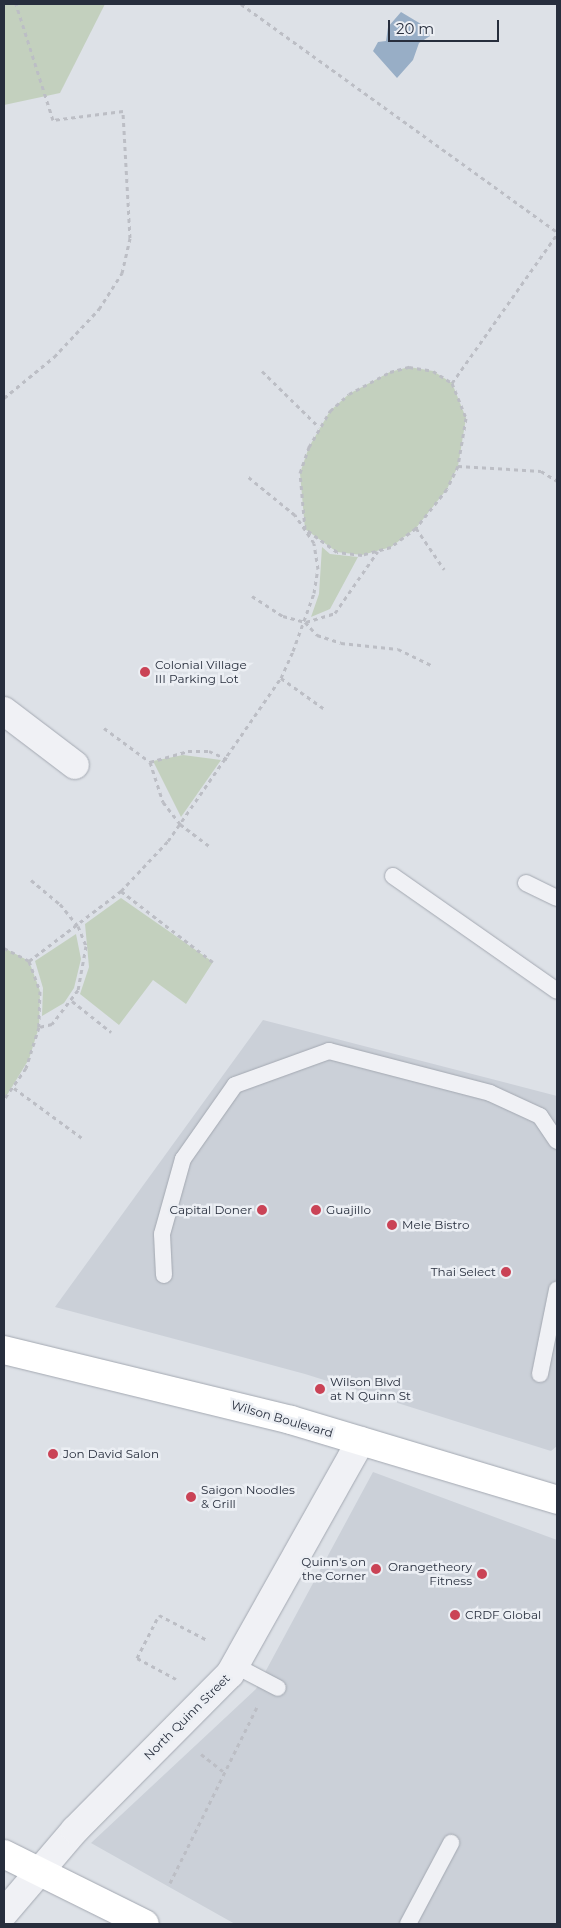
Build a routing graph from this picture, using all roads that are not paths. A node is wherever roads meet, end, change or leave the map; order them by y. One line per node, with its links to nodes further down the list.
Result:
1 (4, 711): 2 (street)
2 (75, 766)
3 (393, 876): 6 (lane)
4 (526, 884): 5 (lane)
5 (557, 898)
6 (557, 990)
7 (557, 1141): 8 (lane)
8 (164, 1275)
9 (557, 1290): 11 (lane)
10 (4, 1350): 12 (main road, Wilson Boulevard)
11 (540, 1374)
12 (361, 1441): 13 (main road, Wilson Boulevard); 14 (street, North Quinn Street)
13 (557, 1500)
14 (236, 1666): 15 (lane); 18 (street, North Quinn Street)
15 (278, 1688)
16 (451, 1843): 21 (lane)
17 (4, 1854): 18 (main road)
18 (37, 1872): 19 (street, North Quinn Street); 20 (main road)
19 (4, 1913)
20 (146, 1924)
21 (408, 1924)

